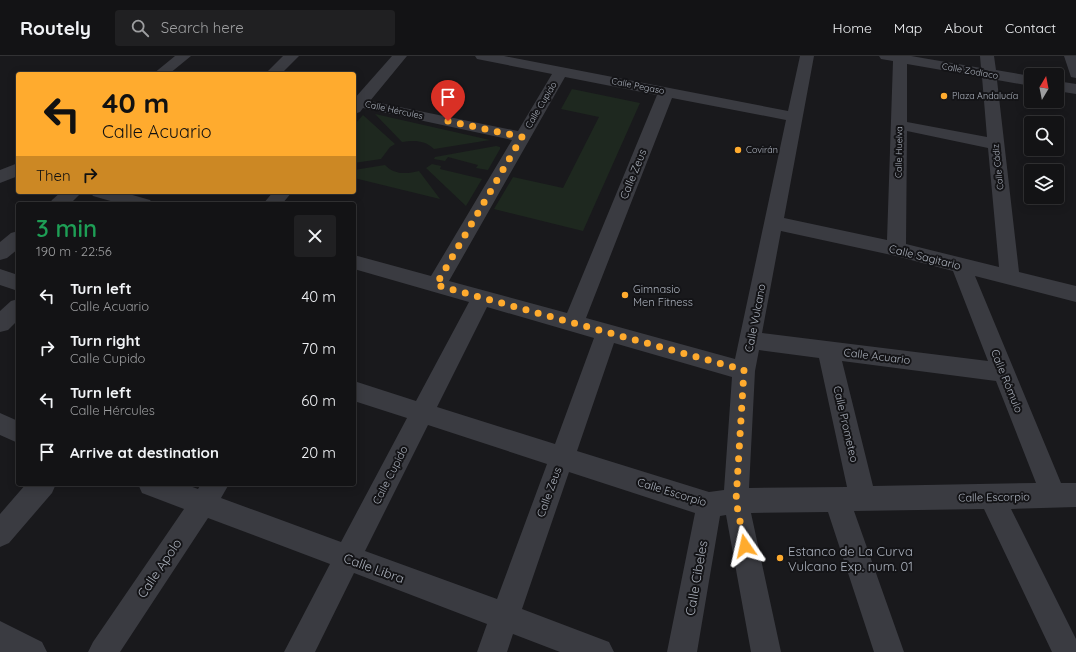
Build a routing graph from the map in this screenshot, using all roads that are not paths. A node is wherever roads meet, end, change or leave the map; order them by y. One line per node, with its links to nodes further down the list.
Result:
1 (184, 56): 10 (street)
2 (292, 56): 11 (street)
3 (400, 56): 18 (street)
4 (482, 56): 9 (street, Calle Pegaso)
5 (807, 56): 19 (street, Calle Vulcano)
6 (987, 56): 12 (street, Calle Cádiz)
7 (1071, 56): 13 (street)
8 (895, 57): 12 (street, Calle Zodiaco); 20 (street, Calle Huelva)
9 (561, 71): 17 (street, Calle Pegaso); 21 (street, Calle Cupido)
10 (163, 72)
11 (274, 72)
12 (989, 74): 14 (street, Calle Zodiaco); 22 (street, Calle Cádiz)
13 (1076, 74)
14 (1024, 80)
15 (1064, 87): 16 (street)
16 (1076, 89)
17 (666, 92): 19 (street, Calle Pegaso); 44 (street, Calle Zeus)
18 (357, 106): 21 (street, Calle Hércules)
19 (795, 117): 31 (street, Calle Vulcano)
20 (899, 125): 22 (street); 33 (street, Calle Huelva)
21 (522, 137): 40 (street, Calle Cupido)
22 (995, 144): 38 (street, Calle Cádiz)
23 (16, 170): 24 (street)
24 (0, 177)
25 (70, 194): 29 (street)
26 (108, 194): 28 (street)
27 (281, 194): 30 (street)
28 (137, 200)
29 (60, 202)
30 (274, 202)
31 (774, 223): 33 (street, Calle Sagitario); 47 (street, Calle Vulcano)
32 (16, 240): 34 (street)
33 (896, 249): 35 (street, Calle Sagitario)
34 (0, 253)
35 (961, 266): 38 (street, Calle Sagitario); 50 (street, Calle Rómulo)
36 (357, 269): 40 (street)
37 (0, 277): 39 (street)
38 (1010, 278): 41 (street, Calle Sagitario)
39 (16, 282)
40 (436, 285): 42 (street)
41 (1076, 294)
42 (481, 298): 44 (street); 52 (street, Calle Cupido)
43 (16, 310): 45 (street)
44 (574, 322): 46 (street)
45 (0, 324)
46 (607, 332): 49 (street); 55 (street, Calle Zeus)
47 (751, 340): 48 (street, Calle Acuario); 49 (street, Calle Vulcano)
48 (828, 350): 50 (street, Calle Acuario); 62 (street, Calle Prometeo)
49 (744, 370): 63 (street, Calle Vulcano)
50 (1003, 372): 60 (street, Calle Rómulo)
51 (356, 392): 52 (street, Calle Escorpio)
52 (422, 412): 55 (street, Calle Escorpio); 66 (street, Calle Cupido)
53 (0, 424): 54 (street)
54 (16, 431)
55 (562, 458): 64 (street, Calle Escorpio); 67 (street, Calle Zeus)
56 (42, 486): 65 (street)
57 (163, 486): 58 (street, Calle Libra)
58 (209, 494): 66 (street, Calle Libra); 70 (street, Calle Apolo)
59 (991, 496): 60 (street, Calle Escorpio); 62 (street, Calle Escorpio); 77 (street)
60 (1065, 496)
61 (837, 499): 62 (street, Calle Escorpio); 63 (street, Calle Escorpio); 76 (street)
62 (864, 499)
63 (736, 501): 64 (street, Calle Escorpio); 75 (street, Calle Vulcano)
64 (709, 505): 74 (street, Calle Cibeles)
65 (0, 534)
66 (347, 558): 67 (street, Calle Libra); 71 (street, Calle Cupido)
67 (504, 617): 72 (street, Calle Zeus); 73 (street, Calle Libra)
68 (0, 636): 69 (street)
69 (32, 652)
70 (102, 652)
71 (299, 652)
72 (492, 652)
73 (599, 652)
74 (682, 652)
75 (766, 652)
76 (889, 652)
77 (1067, 652)

